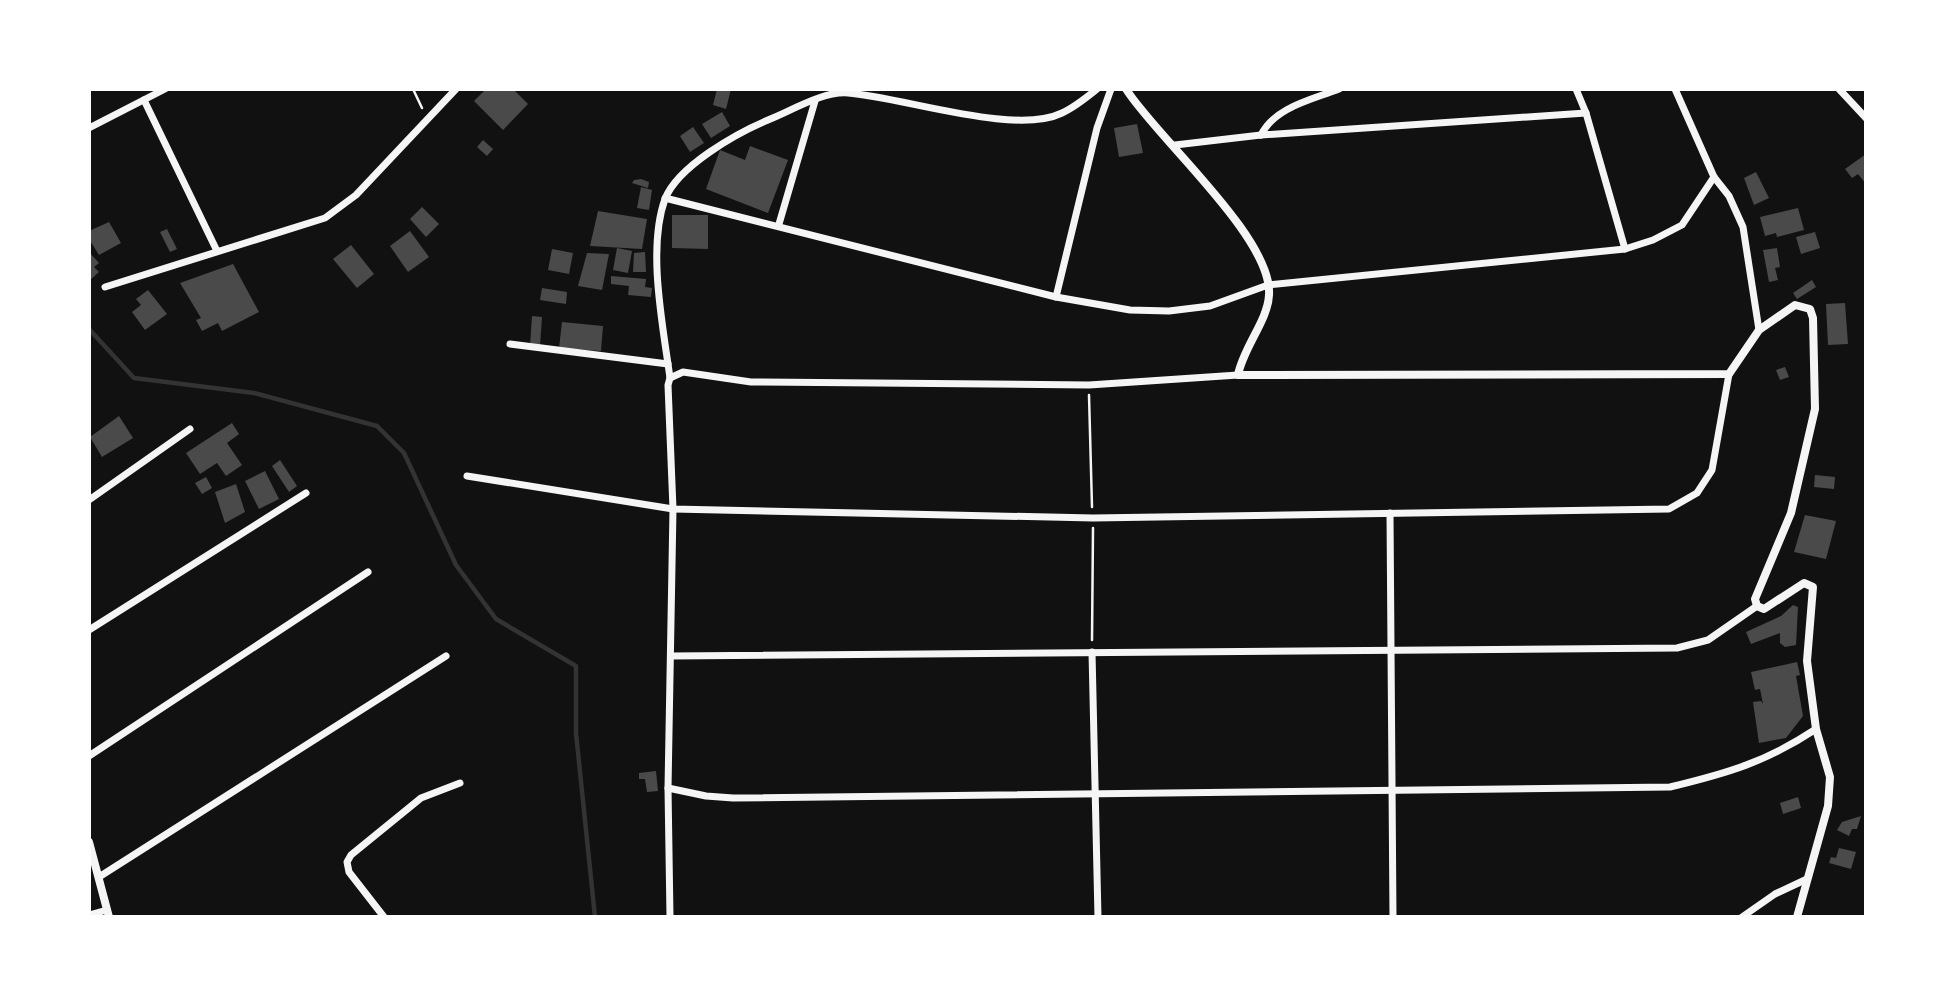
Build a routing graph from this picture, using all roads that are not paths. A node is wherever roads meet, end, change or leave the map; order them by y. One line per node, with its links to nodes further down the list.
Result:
1 (165, 89): 10 (street)
2 (456, 89): 21 (street)
3 (1097, 89): 11 (street)
4 (1111, 89): 24 (street)
5 (1126, 89): 16 (street)
6 (1339, 89): 15 (street)
7 (1576, 89): 12 (street)
8 (1675, 89): 17 (street)
9 (1839, 89): 13 (street)
10 (144, 100): 14 (street); 21 (street)
11 (815, 101): 18 (street); 19 (street)
12 (1586, 113): 15 (street); 20 (street)
13 (1866, 118)
14 (89, 128)
15 (1261, 135): 16 (street)
16 (1175, 145): 22 (street)
17 (1714, 177): 20 (street); 25 (street)
18 (665, 198): 19 (street); 27 (street)
19 (779, 224): 24 (street)
20 (1625, 249): 22 (street)
21 (217, 251): 23 (street)
22 (1269, 285): 24 (street); 29 (street)
23 (105, 287)
24 (1056, 297)
25 (1759, 330): 28 (street); 38 (street)
26 (510, 344): 27 (street)
27 (668, 364): 30 (street)
28 (1729, 374): 29 (street); 36 (street)
29 (1238, 375): 30 (street)
30 (670, 378): 35 (street)
31 (190, 429): 34 (street)
32 (467, 476): 35 (street)
33 (306, 494): 39 (street)
34 (89, 500)
35 (673, 509): 36 (street); 43 (street)
36 (1390, 513): 41 (street)
37 (368, 572): 45 (street)
38 (1756, 606): 41 (street); 44 (street)
39 (89, 630)
40 (1092, 652): 41 (street); 43 (street); 48 (street)
41 (1390, 652): 49 (street)
42 (446, 656): 51 (street)
43 (671, 656): 47 (street)
44 (1816, 729): 49 (street); 52 (street)
45 (89, 756)
46 (460, 783): 55 (street)
47 (668, 788): 48 (street); 56 (street)
48 (1095, 792): 49 (street); 57 (street)
49 (1394, 792): 58 (street)
50 (89, 842): 51 (street)
51 (99, 877): 53 (street)
52 (1807, 879): 59 (street); 60 (street)
53 (108, 913): 54 (street)
54 (89, 915)
55 (384, 917)
56 (670, 917)
57 (1098, 917)
58 (1393, 917)
59 (1741, 917)
60 (1797, 917)

